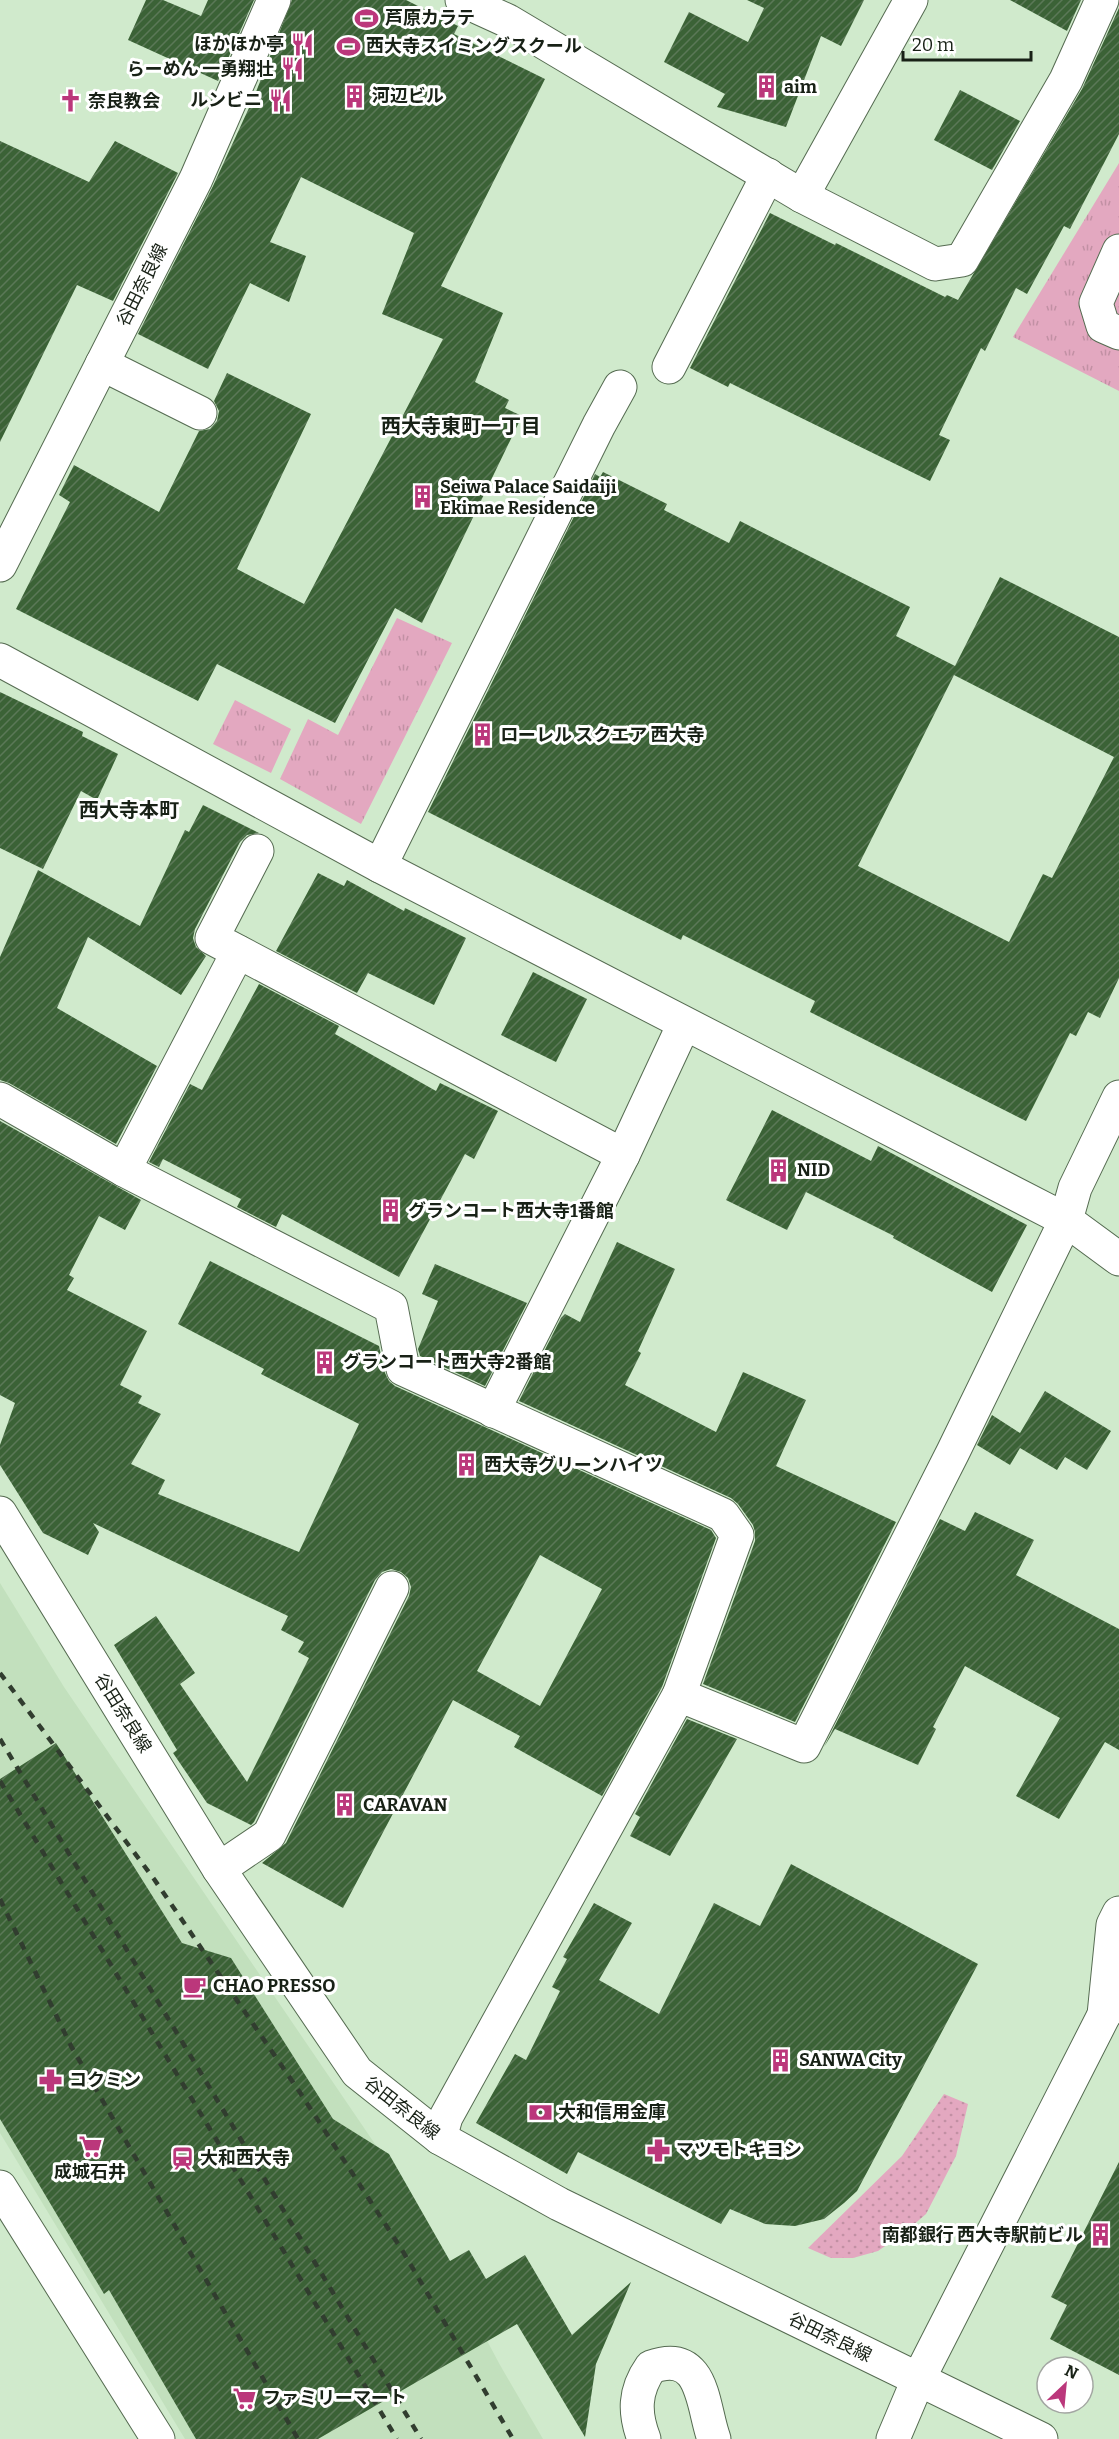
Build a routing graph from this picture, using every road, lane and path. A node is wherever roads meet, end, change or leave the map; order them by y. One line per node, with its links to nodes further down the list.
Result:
1 (274, 0): 9 (street, 谷田奈良線)
2 (462, 0): 5 (street)
3 (910, 0): 6 (street)
4 (1102, 0): 6 (street)
5 (768, 176): 6 (street); 10 (street)
6 (802, 196)
7 (1119, 250): 8 (street)
8 (1119, 333)
9 (102, 364): 12 (street); 13 (street, 谷田奈良線)
10 (669, 367)
11 (620, 387): 16 (street)
12 (200, 413)
13 (0, 565)
14 (0, 660): 16 (street)
15 (257, 851): 17 (street)
16 (380, 866): 18 (street)
17 (238, 952): 21 (street); 22 (street)
18 (684, 1024): 21 (street); 23 (street)
19 (1119, 1097): 23 (street)
20 (0, 1099): 22 (street)
21 (623, 1155): 25 (street)
22 (124, 1170): 25 (street)
23 (1066, 1220): 24 (street); 28 (street)
24 (1119, 1259)
25 (493, 1411): 28 (street)
26 (0, 1513): 29 (street, 谷田奈良線)
27 (392, 1588): 29 (street)
28 (679, 1695): 32 (street)
29 (219, 1869): 32 (street, 谷田奈良線)
30 (1119, 1913): 31 (street)
31 (1111, 2005): 34 (street)
32 (440, 2138): 34 (street, 谷田奈良線)
33 (0, 2187): 35 (street)
34 (918, 2380): 38 (street); 39 (street); 40 (street, 谷田奈良線)
35 (158, 2439)
36 (644, 2439): 37 (street)
37 (714, 2439)
38 (875, 2439)
39 (893, 2439)
40 (1041, 2439)

